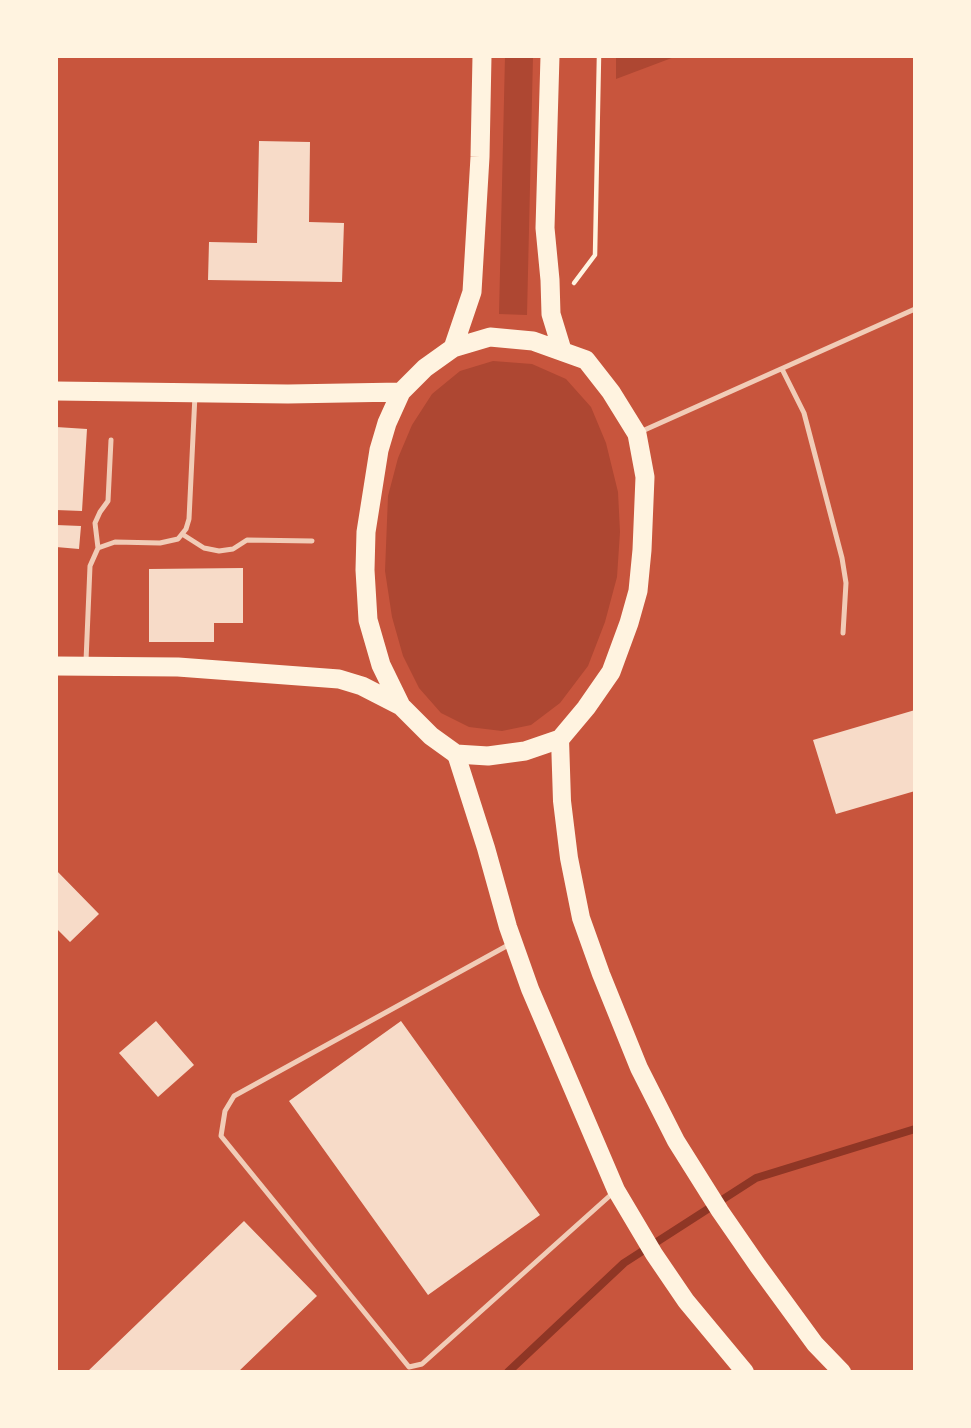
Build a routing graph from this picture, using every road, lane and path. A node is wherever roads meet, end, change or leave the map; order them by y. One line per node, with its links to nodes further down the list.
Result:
1 (482, 56): 6 (highway)
2 (550, 56): 5 (highway)
3 (599, 56): 5 (path)
4 (915, 309): 8 (lane)
5 (551, 314): 7 (highway)
6 (453, 348): 7 (highway); 11 (highway)
7 (562, 350): 12 (highway)
8 (782, 369): 12 (lane); 17 (lane)
9 (56, 391): 10 (highway)
10 (195, 392): 11 (highway); 14 (lane)
11 (401, 392): 20 (highway)
12 (637, 434): 21 (highway)
13 (111, 440): 16 (lane)
14 (182, 534): 15 (lane); 16 (lane)
15 (312, 541)
16 (97, 548): 19 (lane)
17 (843, 633)
18 (56, 666): 19 (highway)
19 (85, 666): 20 (highway)
20 (401, 706): 22 (highway)
21 (560, 739): 22 (highway); 26 (main road)
22 (456, 754): 23 (main road)
23 (514, 942): 24 (main road); 24 (lane)
24 (616, 1190): 25 (main road)
25 (745, 1372)
26 (842, 1372)

